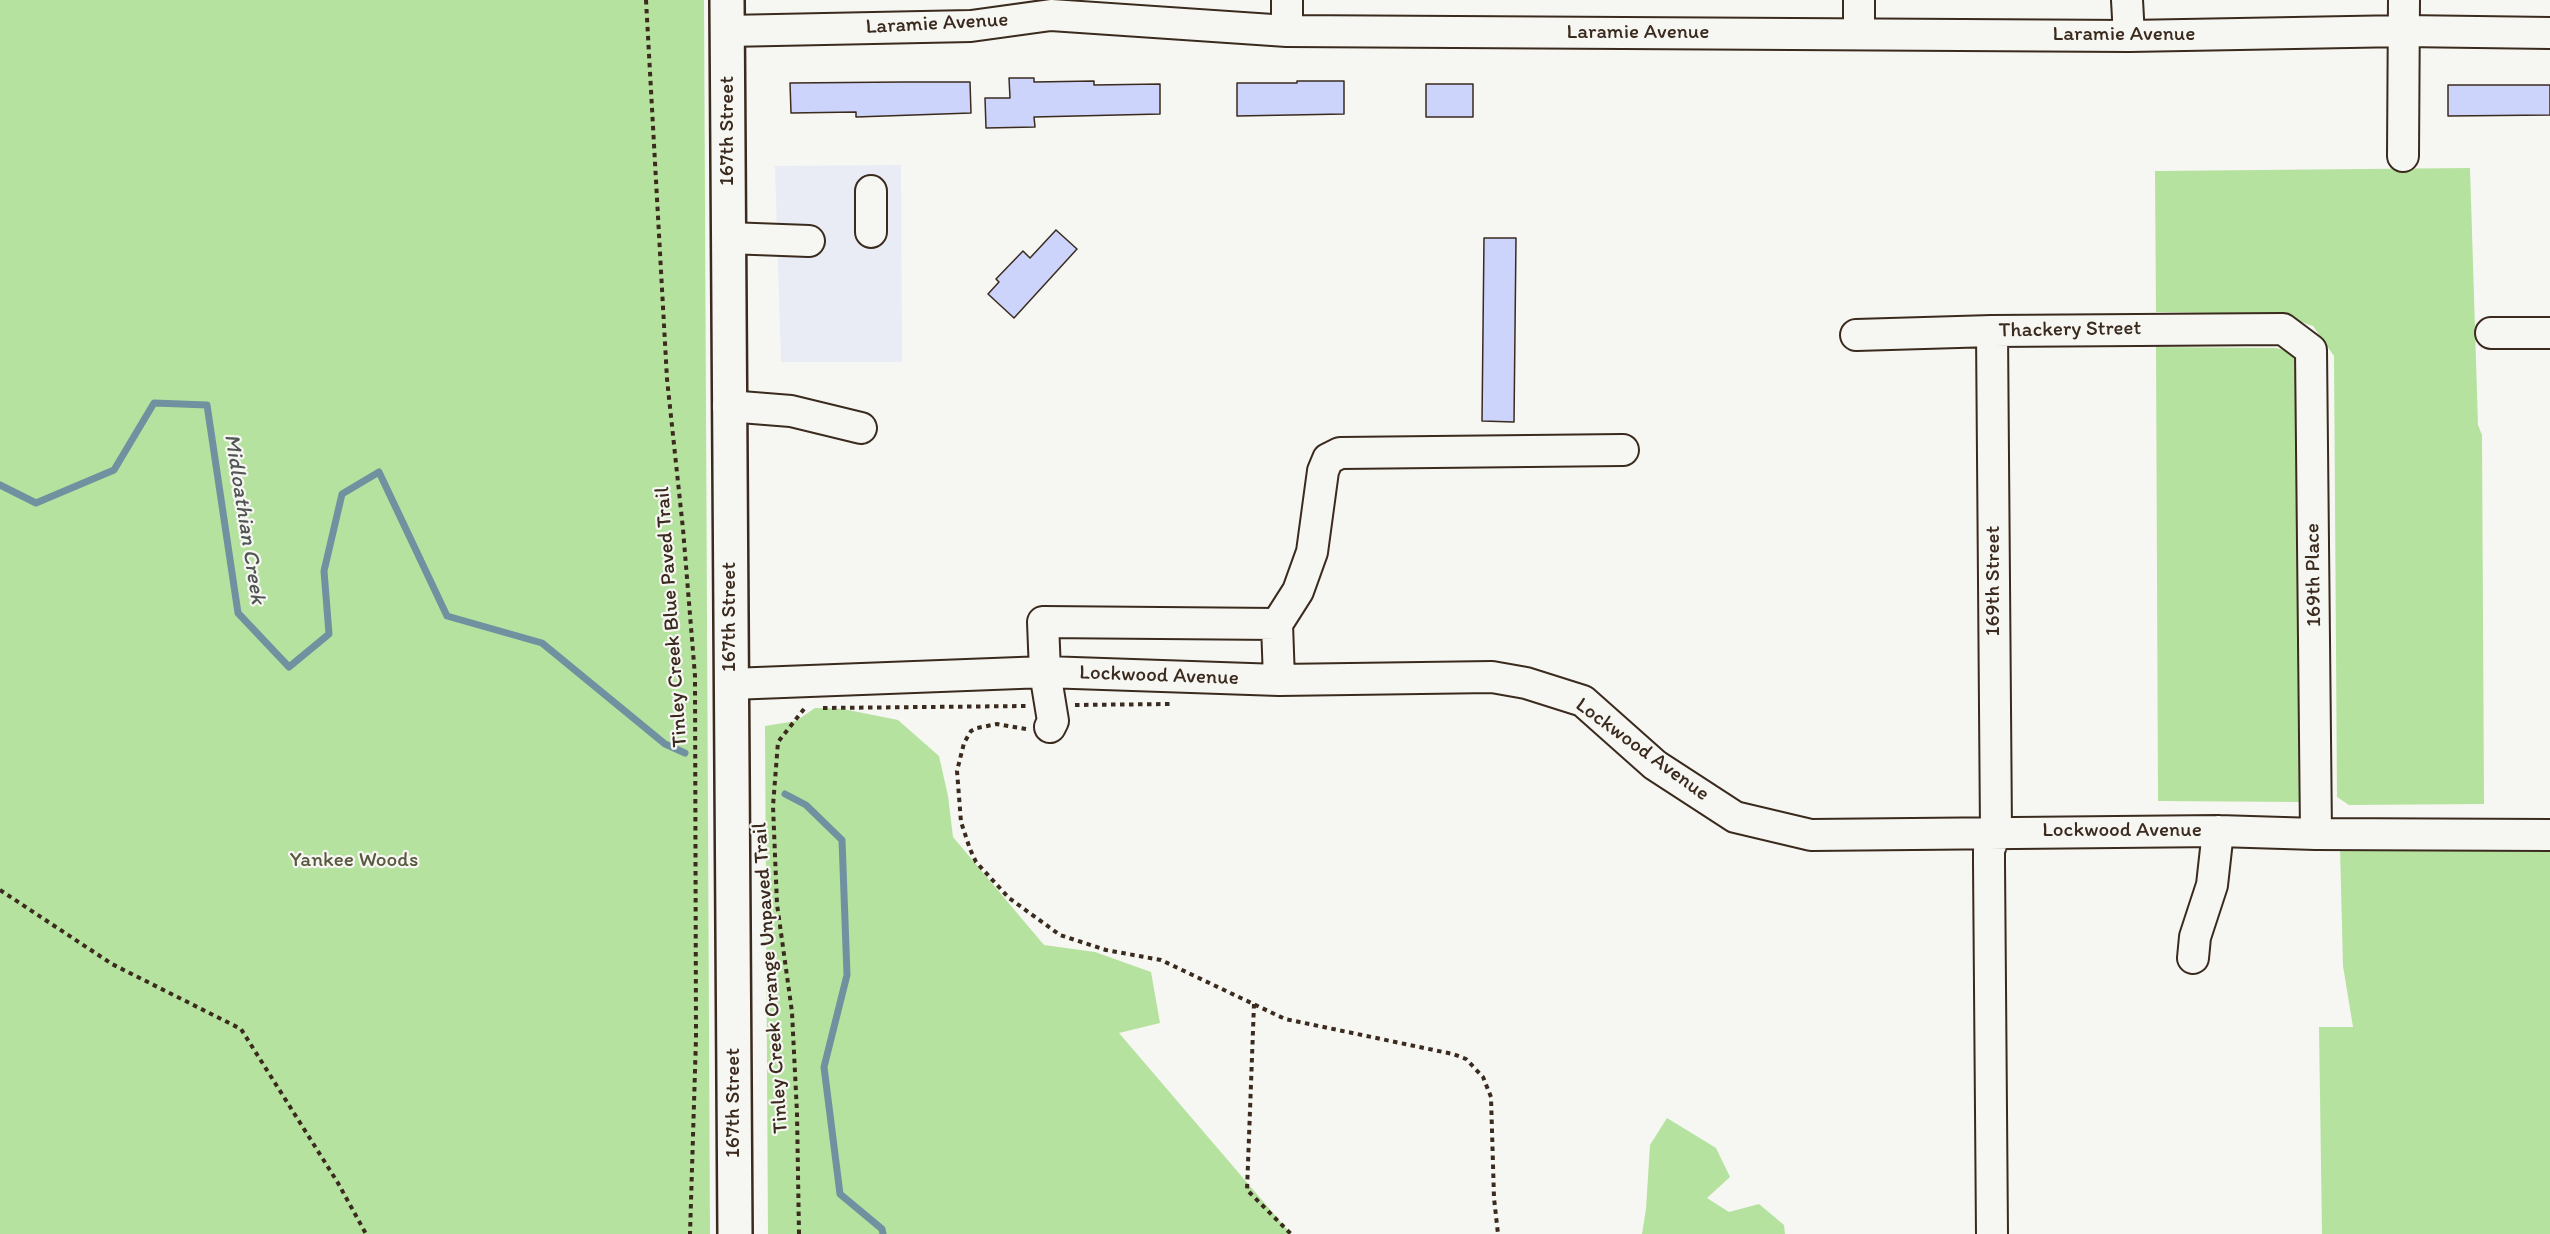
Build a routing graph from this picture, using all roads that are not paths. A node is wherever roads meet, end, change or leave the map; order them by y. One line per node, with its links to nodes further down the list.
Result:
1 (1287, 0): 7 (street)
2 (1859, 0): 10 (street)
3 (2127, 0): 11 (street)
4 (2404, 0): 8 (street)
5 (1050, 7): 6 (street, Laramie Avenue); 7 (street, Laramie Avenue)
6 (727, 15): 15 (main road, 167th Street)
7 (1287, 31): 10 (street, Laramie Avenue)
8 (2404, 31): 9 (street, Laramie Avenue); 11 (street, Laramie Avenue); 12 (street)
9 (2550, 33)
10 (1859, 34): 11 (street, Laramie Avenue)
11 (2129, 36)
12 (2403, 156)
13 (871, 191): 14 (street)
14 (871, 232)
15 (728, 238): 16 (street); 22 (main road, 167th Street)
16 (809, 241)
17 (2283, 329): 18 (street, Thackery Street); 32 (street, 169th Place)
18 (1992, 331): 21 (street, Thackery Street); 31 (street, 169th Street)
19 (2491, 333): 20 (street)
20 (2550, 333)
21 (1856, 336)
22 (728, 406): 23 (street); 28 (main road, 167th Street)
23 (861, 428)
24 (1623, 450): 25 (street)
25 (1277, 624): 26 (street); 27 (street)
26 (1045, 672): 27 (street, Lockwood Avenue); 28 (street, Lockwood Avenue); 29 (street)
27 (1279, 680): 31 (street, Lockwood Avenue)
28 (731, 684): 35 (main road, 167th Street)
29 (1050, 716)
30 (2218, 831): 31 (street, Lockwood Avenue); 32 (street, Lockwood Avenue); 34 (street)
31 (1996, 832): 36 (street, 169th Street)
32 (2316, 834): 33 (street, Lockwood Avenue)
33 (2550, 835)
34 (2193, 958)
35 (735, 1234)
36 (1992, 1234)

